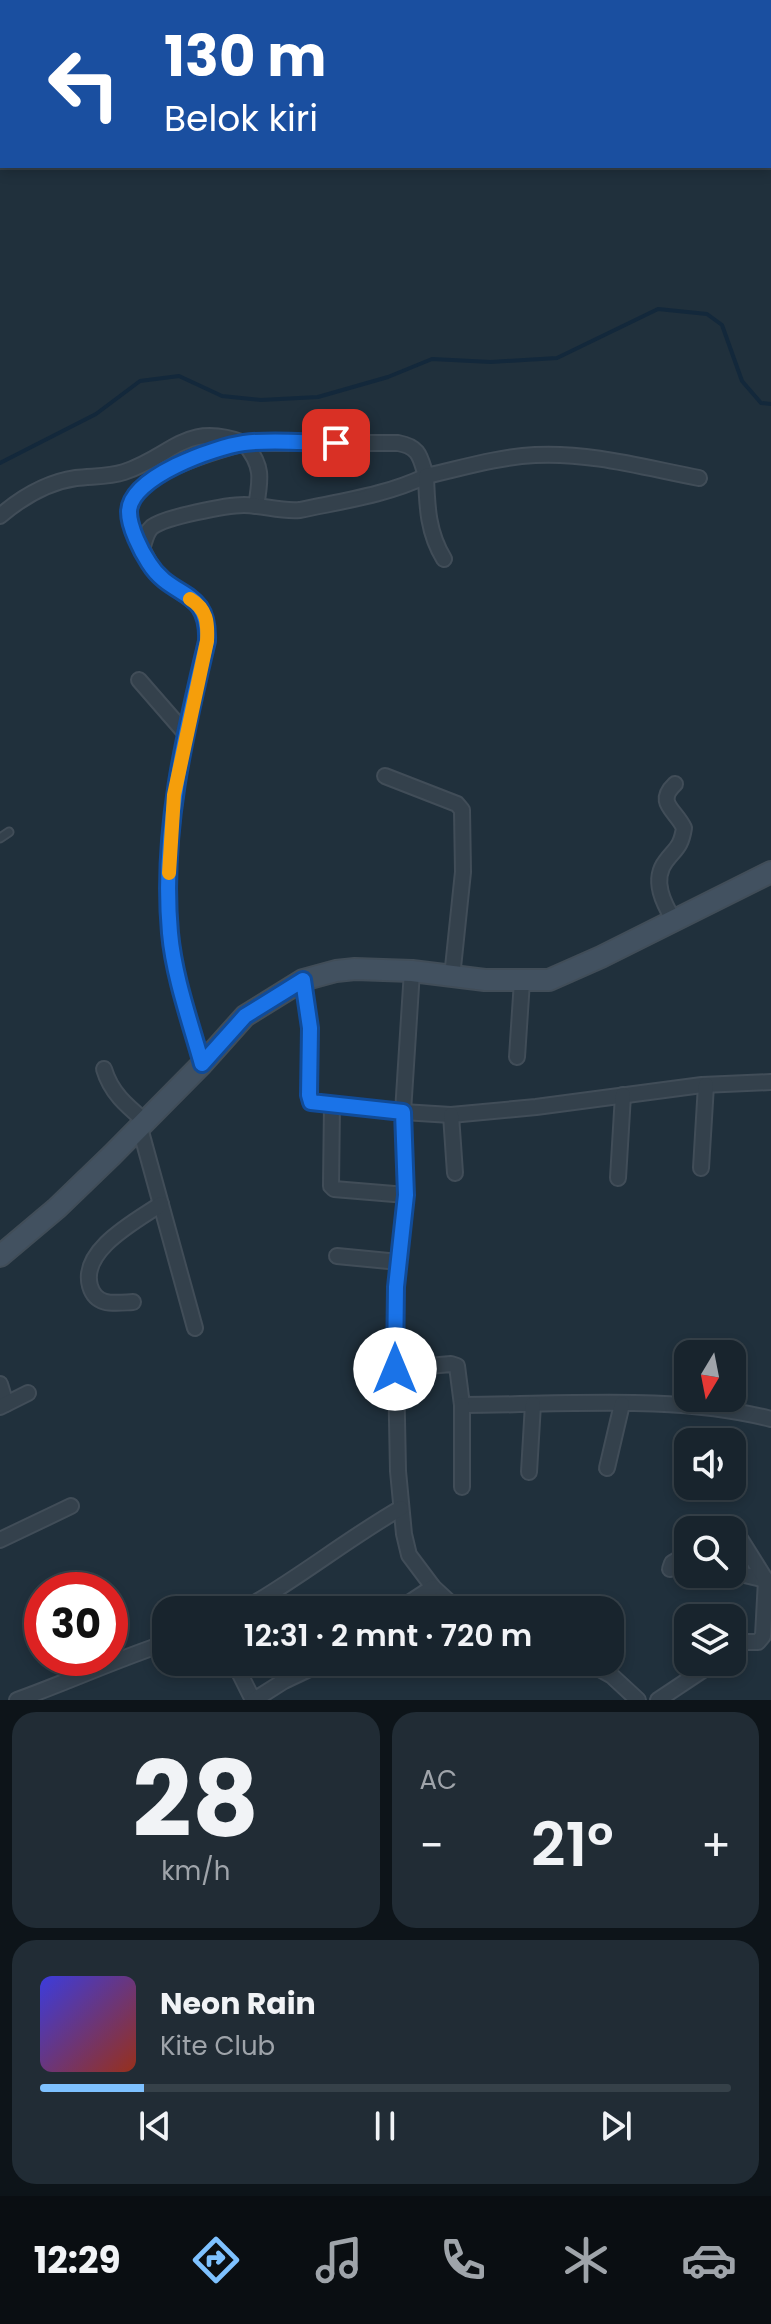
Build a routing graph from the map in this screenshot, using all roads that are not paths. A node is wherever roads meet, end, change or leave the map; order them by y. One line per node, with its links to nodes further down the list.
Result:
1 (244, 443): 2 (street); 4 (street); 5 (street); 6 (street)
2 (426, 476): 3 (street); 4 (street); 7 (street)
3 (699, 478)
4 (256, 506): 6 (street)
5 (0, 516)
6 (142, 549): 9 (street)
7 (444, 559)
8 (139, 680): 9 (street)
9 (186, 734): 21 (street)
10 (385, 776): 17 (street)
11 (675, 784): 15 (street)
12 (9, 832): 13 (lane)
13 (0, 838)
14 (771, 872): 15 (street)
15 (674, 921): 19 (street)
16 (412, 971): 17 (street); 18 (street); 27 (street)
17 (452, 977): 19 (street)
18 (303, 980): 21 (street); 26 (street)
19 (522, 981): 20 (street)
20 (517, 1057)
21 (202, 1064): 29 (street)
22 (104, 1069): 29 (street)
23 (771, 1082): 24 (street)
24 (706, 1085): 25 (street); 30 (street)
25 (623, 1095): 28 (street); 32 (street)
26 (332, 1104): 27 (street); 33 (street)
27 (403, 1112): 28 (street); 33 (street)
28 (451, 1115): 31 (street)
29 (143, 1125): 34 (street); 35 (street)
30 (701, 1168)
31 (455, 1173)
32 (618, 1178)
33 (406, 1195): 37 (street)
34 (161, 1204): 38 (street); 39 (street)
35 (0, 1256)
36 (337, 1256): 37 (street)
37 (399, 1262): 40 (street)
38 (133, 1302)
39 (195, 1328)
40 (395, 1369): 45 (street); 52 (street)
41 (0, 1384): 46 (street)
42 (28, 1393): 46 (street)
43 (533, 1404): 44 (street); 45 (street); 49 (street)
44 (622, 1404): 47 (street); 48 (street)
45 (462, 1405): 50 (street)
46 (3, 1406)
47 (771, 1419)
48 (607, 1468)
49 (529, 1472)
50 (462, 1487)
51 (71, 1506): 53 (street)
52 (401, 1508): 59 (street); 60 (street)
53 (0, 1540)
54 (746, 1548): 58 (street)
55 (674, 1562): 56 (street)
56 (670, 1569)
57 (746, 1575): 58 (street)
58 (766, 1580): 63 (street)
59 (433, 1587): 61 (street); 62 (street)
60 (267, 1596)
61 (419, 1596)
62 (443, 1596)
63 (746, 1642)
64 (152, 1648): 69 (street)
65 (241, 1676): 70 (street)
66 (295, 1676): 70 (street)
67 (612, 1676): 71 (street)
68 (694, 1676): 72 (street)
69 (17, 1700)
70 (253, 1700)
71 (638, 1700)
72 (658, 1700)

